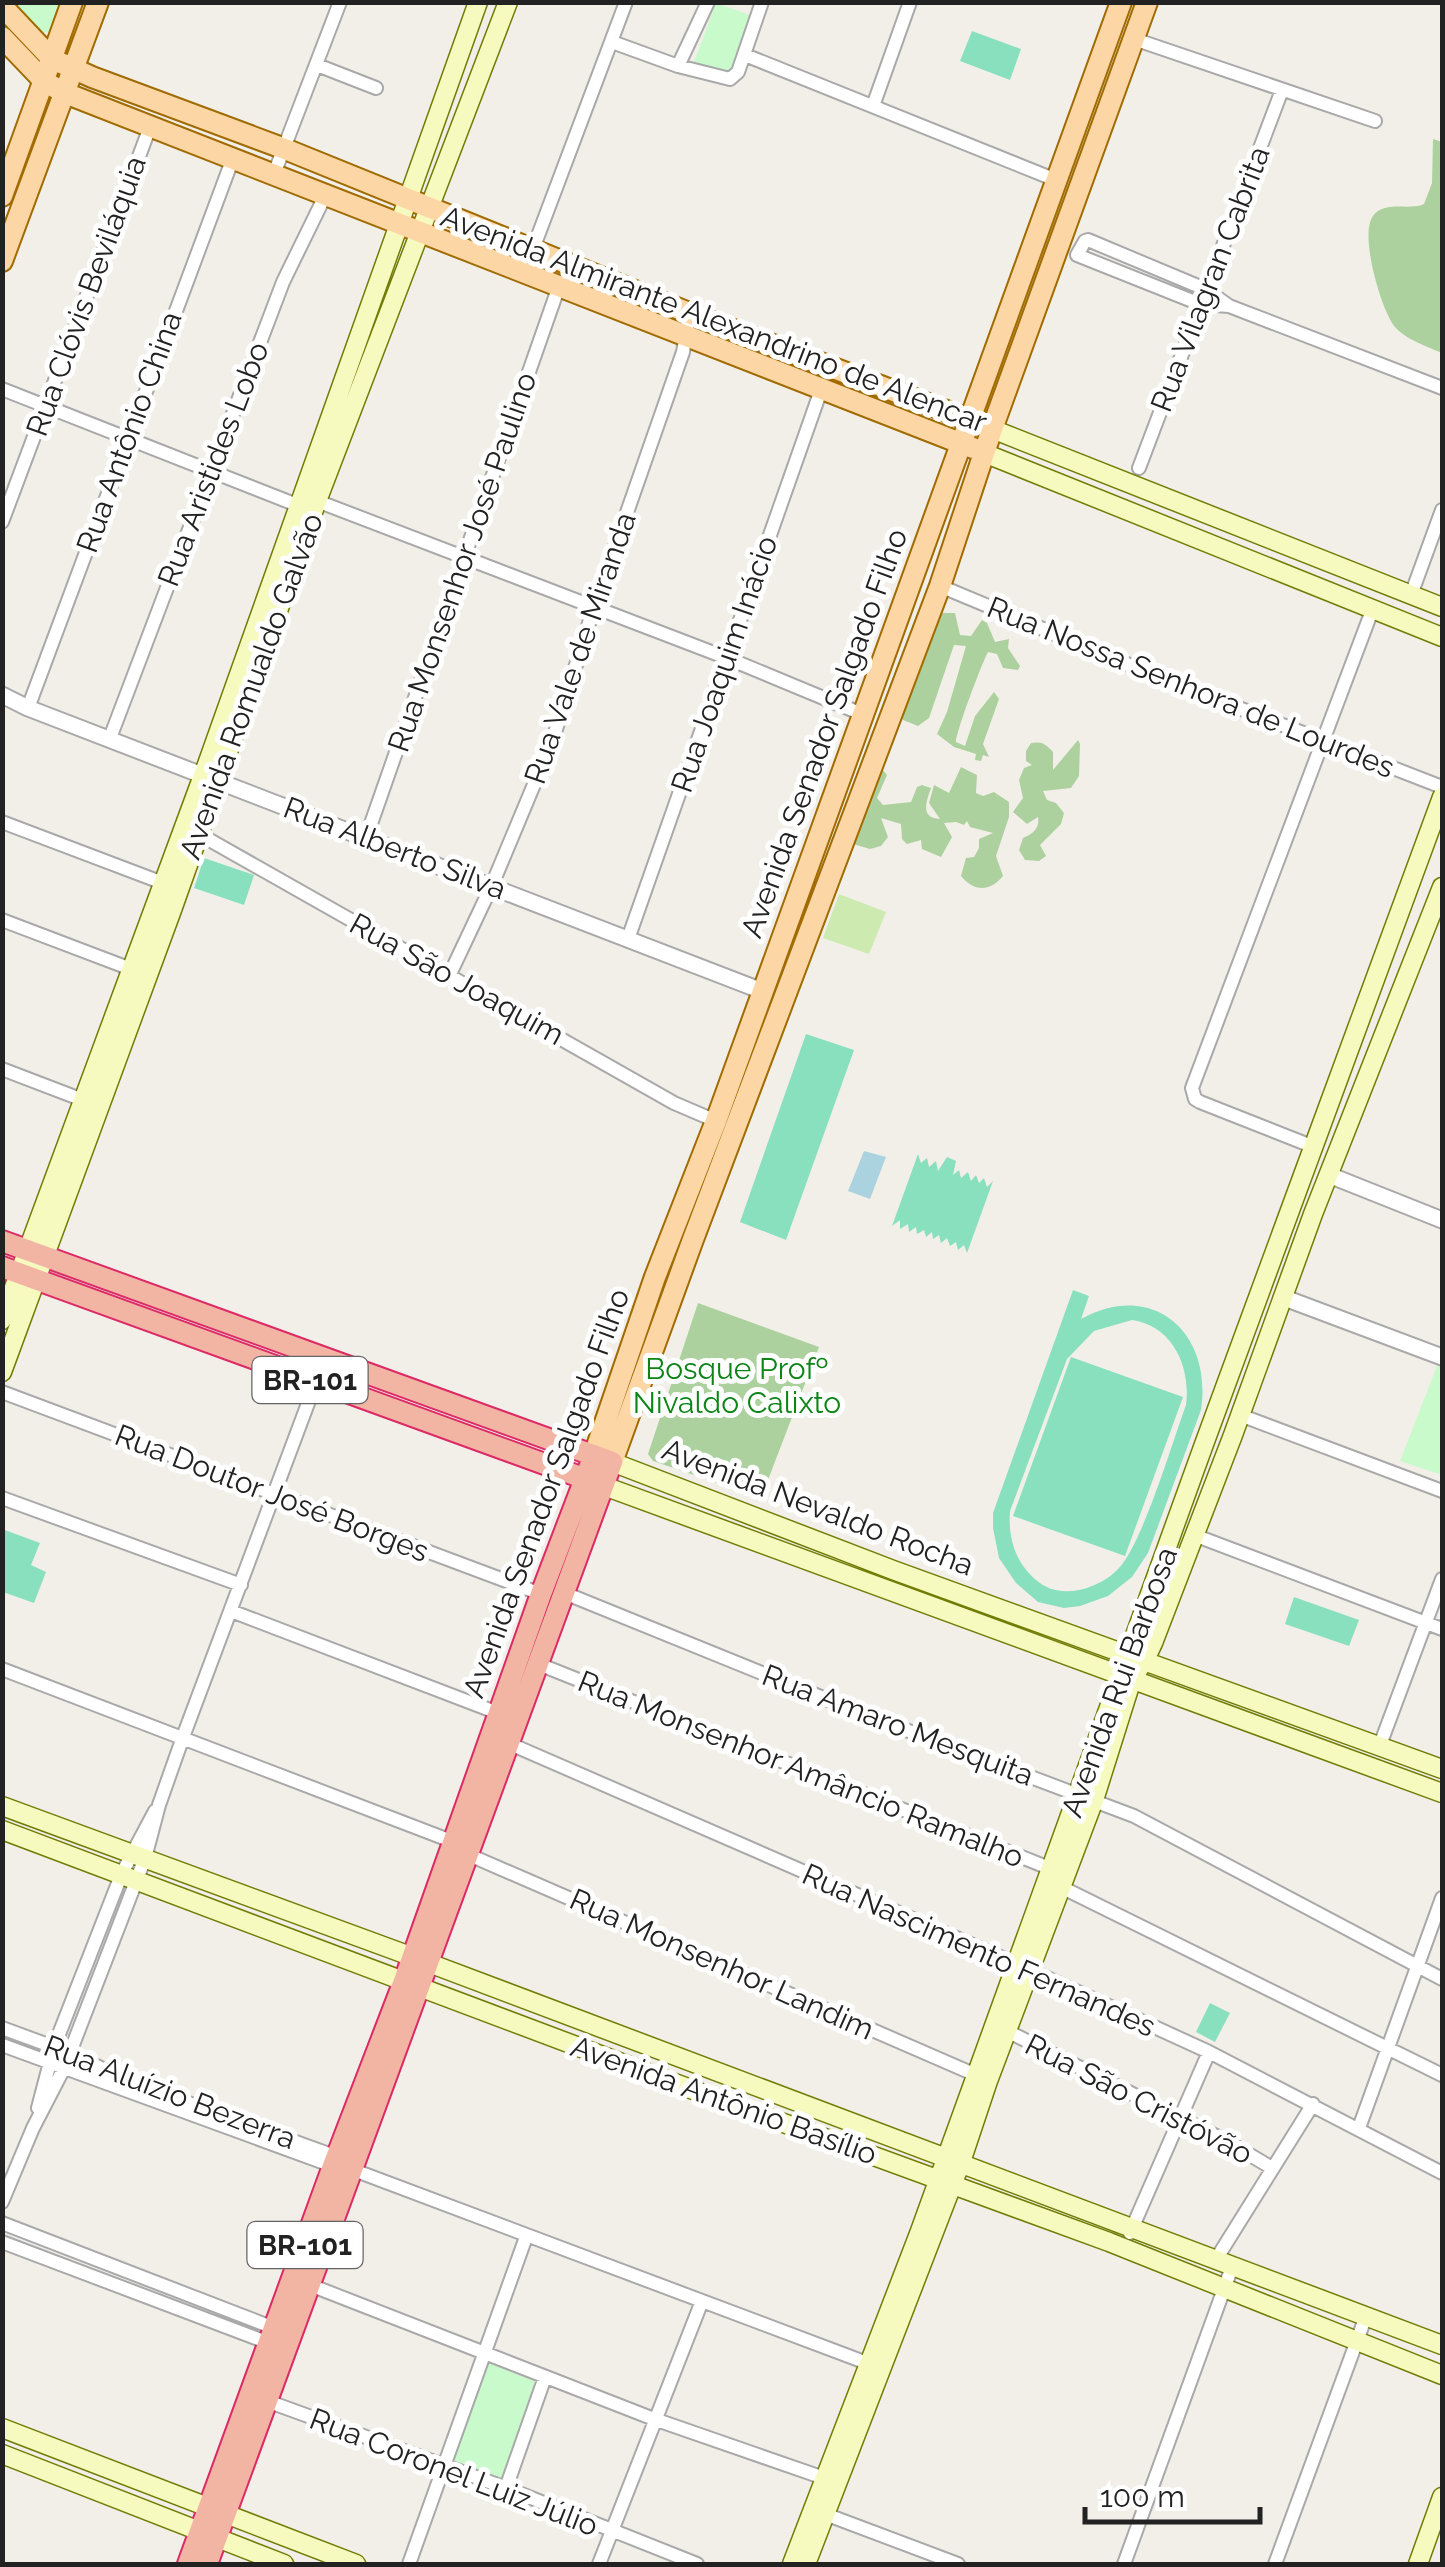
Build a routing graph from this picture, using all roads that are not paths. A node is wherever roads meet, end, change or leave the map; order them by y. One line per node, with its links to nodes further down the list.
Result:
1 (72, 2): 17 (main road)
2 (98, 2): 20 (main road)
3 (340, 2): 18 (street)
4 (478, 2): 34 (main road, Avenida Romualdo Galvão)
5 (508, 2): 35 (main road, Avenida Romualdo Galvão)
6 (626, 2): 15 (street)
7 (708, 2): 19 (street)
8 (910, 2): 25 (street)
9 (1120, 2): 31 (main road, Avenida Senador Salgado Filho)
10 (1147, 2): 14 (main road, Avenida Senador Salgado Filho)
11 (760, 3): 16 (street)
12 (2, 6): 17 (main road, Avenida Almirante Alexandrino de Alencar)
13 (2, 37): 21 (main road, Avenida Almirante Alexandrino de Alencar)
14 (1134, 39): 23 (street); 52 (main road, Avenida Senador Salgado Filho)
15 (612, 42): 19 (street); 38 (street)
16 (745, 55): 19 (street); 25 (street)
17 (52, 59): 20 (main road, Avenida Almirante Alexandrino de Alencar); 21 (main road)
18 (316, 65): 22 (street); 28 (street)
19 (678, 66)
20 (74, 69): 24 (main road); 28 (main road, Avenida Almirante Alexandrino de Alencar)
21 (45, 82): 24 (main road, Avenida Almirante Alexandrino de Alencar); 33 (main road)
22 (376, 88)
23 (1282, 90): 26 (street); 42 (street, Rua Vilagran Cabrita)
24 (65, 93): 27 (main road, Avenida Almirante Alexandrino de Alencar); 39 (main road)
25 (872, 106): 31 (street)
26 (1375, 121)
27 (150, 127): 29 (main road, Avenida Almirante Alexandrino de Alencar); 50 (street, Rua Clóvis Beviláquia)
28 (285, 149): 30 (street); 34 (main road, Avenida Almirante Alexandrino de Alencar)
29 (232, 158): 30 (main road, Avenida Almirante Alexandrino de Alencar); 53 (street, Rua Antônio China)
30 (274, 174): 32 (main road, Avenida Almirante Alexandrino de Alencar)
31 (1056, 180): 51 (main road, Avenida Senador Salgado Filho)
32 (326, 194): 36 (main road, Avenida Almirante Alexandrino de Alencar); 57 (street, Rua Aristides Lobo)
33 (2, 196)
34 (408, 199): 35 (main road, Avenida Almirante Alexandrino de Alencar); 36 (main road, Avenida Romualdo Galvão)
35 (428, 207): 37 (main road, Avenida Romualdo Galvão); 38 (main road, Avenida Almirante Alexandrino de Alencar)
36 (398, 224): 37 (main road, Avenida Almirante Alexandrino de Alencar); 59 (main road, Avenida Romualdo Galvão)
37 (419, 232): 41 (main road, Avenida Almirante Alexandrino de Alencar); 58 (main road, Avenida Romualdo Galvão)
38 (533, 249): 40 (main road, Avenida Almirante Alexandrino de Alencar)
39 (2, 261)
40 (604, 278): 43 (main road); 46 (main road, Avenida Almirante Alexandrino de Alencar)
41 (559, 286): 43 (main road, Avenida Almirante Alexandrino de Alencar); 62 (street, Rua Monsenhor José Paulino)
42 (1205, 289): 44 (street, Rua Vilagran Cabrita); 44 (street); 45 (street)
43 (588, 298): 46 (main road, Avenida Almirante Alexandrino de Alencar)
44 (1200, 304): 45 (street); 56 (street, Rua Vilagran Cabrita)
45 (1228, 306): 47 (street)
46 (690, 325): 49 (main road, Avenida Almirante Alexandrino de Alencar); 51 (main road, Avenida Almirante Alexandrino de Alencar); 65 (street, Rua Vale de Miranda)
47 (1442, 388)
48 (2, 389): 50 (street)
49 (821, 390): 54 (main road, Avenida Almirante Alexandrino de Alencar); 69 (street, Rua Joaquim Inácio)
50 (45, 406): 53 (street); 61 (street, Rua Clóvis Beviláquia)
51 (971, 420): 52 (main road, Avenida Almirante Alexandrino de Alencar); 54 (main road, Avenida Senador Salgado Filho)
52 (992, 429): 55 (main road, Avenida Senador Salgado Filho); 64 (main road, Avenida Almirante Alexandrino de Alencar)
53 (126, 437): 57 (street); 72 (street, Rua Antônio China)
54 (962, 444): 55 (main road, Avenida Almirante Alexandrino de Alencar); 73 (main road, Avenida Senador Salgado Filho)
55 (984, 453): 63 (main road, Avenida Senador Salgado Filho); 67 (main road, Avenida Almirante Alexandrino de Alencar)
56 (1139, 468)
57 (209, 470): 59 (street); 74 (street, Rua Aristides Lobo)
58 (317, 501): 62 (street); 76 (main road, Avenida Romualdo Galvão)
59 (297, 505): 76 (main road, Avenida Romualdo Galvão)
60 (1442, 510): 64 (street)
61 (2, 522)
62 (463, 556): 65 (street); 81 (street, Rua Monsenhor José Paulino)
63 (940, 586): 75 (street, Rua Nossa Senhora de Lourdes); 98 (main road, Avenida Senador Salgado Filho)
64 (1411, 594): 66 (main road, Avenida Almirante Alexandrino de Alencar)
65 (594, 607): 69 (street); 83 (street, Rua Vale de Miranda)
66 (1442, 607)
67 (1373, 608): 68 (main road, Avenida Almirante Alexandrino de Alencar); 75 (street)
68 (1442, 637)
69 (727, 658): 73 (street); 86 (street, Rua Joaquim Inácio)
70 (2, 695): 72 (street, Rua Alberto Silva)
71 (2, 704): 72 (street, Rua Alberto Silva)
72 (28, 708): 74 (street, Rua Alberto Silva)
73 (862, 714): 89 (main road, Avenida Senador Salgado Filho)
74 (110, 738): 76 (street, Rua Alberto Silva)
75 (1325, 740): 77 (street, Rua Nossa Senhora de Lourdes); 93 (street)
76 (211, 777): 80 (main road, Avenida Romualdo Galvão); 81 (street, Rua Alberto Silva); 82 (main road, Avenida Romualdo Galvão)
77 (1442, 787)
78 (1442, 797): 93 (main road, Avenida Rui Barbosa)
79 (2, 822): 82 (street)
80 (199, 834): 88 (street, Rua São Joaquim); 100 (main road, Avenida Romualdo Galvão)
81 (366, 838): 83 (street, Rua Alberto Silva)
82 (163, 884): 87 (main road, Avenida Romualdo Galvão)
83 (492, 885): 86 (street, Rua Alberto Silva); 88 (street, Rua Vale de Miranda)
84 (1442, 887): 94 (main road, Avenida Rui Barbosa)
85 (2, 920): 87 (street)
86 (628, 939): 89 (street, Rua Alberto Silva)
87 (132, 970): 91 (main road, Avenida Romualdo Galvão)
88 (450, 974): 92 (street, Rua São Joaquim)
89 (762, 991): 92 (main road, Avenida Senador Salgado Filho)
90 (2, 1069): 91 (street)
91 (83, 1100): 100 (main road, Avenida Romualdo Galvão)
92 (716, 1121): 98 (main road, Avenida Senador Salgado Filho)
93 (1314, 1147): 95 (main road, Avenida Rui Barbosa)
94 (1329, 1175): 96 (main road, Avenida Rui Barbosa); 97 (street)
95 (1294, 1202): 96 (main road); 109 (main road, Avenida Rui Barbosa)
96 (1313, 1214): 102 (main road, Avenida Rui Barbosa)
97 (1442, 1220)
98 (682, 1239): 112 (main road, Avenida Senador Salgado Filho)
99 (2, 1241): 100 (highway, Avenida Nevaldo Rocha / BR-101)
100 (34, 1253): 101 (main road, Avenida Romualdo Galvão); 112 (highway, Avenida Nevaldo Rocha / BR-101)
101 (19, 1272): 103 (main road, Avenida Romualdo Galvão); 105 (main road, Avenida Romualdo Galvão); 106 (highway, Avenida Nevaldo Rocha / BR-101)
102 (1282, 1297): 104 (street); 108 (main road, Avenida Rui Barbosa)
103 (2, 1320)
104 (1442, 1357)
105 (2, 1372)
106 (316, 1382): 114 (highway, Avenida Nevaldo Rocha / BR-101); 116 (street)
107 (2, 1392): 116 (street, Rua Doutor José Borges)
108 (1240, 1415): 110 (main road, Avenida Rui Barbosa); 115 (street)
109 (1214, 1421): 110 (main road); 111 (main road, Avenida Rui Barbosa)
110 (1234, 1435): 113 (main road, Avenida Rui Barbosa)
111 (1203, 1447): 113 (main road); 125 (main road, Avenida Rui Barbosa)
112 (603, 1458): 114 (highway, Avenida Senador Salgado Filho / BR-101); 125 (main road, Avenida Nevaldo Rocha)
113 (1224, 1459): 118 (main road, Avenida Rui Barbosa)
114 (594, 1482): 121 (highway, Avenida Senador Salgado Filho / BR-101); 128 (main road, Avenida Nevaldo Rocha)
115 (1442, 1490)
116 (275, 1495): 120 (street); 121 (street, Rua Doutor José Borges)
117 (2, 1498): 120 (street)
118 (1194, 1535): 123 (street); 125 (main road, Avenida Rui Barbosa)
119 (1442, 1579): 123 (street)
120 (241, 1585): 122 (street)
121 (551, 1593): 126 (highway, Avenida Senador Salgado Filho / BR-101); 129 (highway, Avenida Senador Salgado Filho / BR-101); 135 (street, Rua Amaro Mesquita)
122 (231, 1611): 129 (street); 130 (street)
123 (1426, 1622): 124 (street); 132 (street)
124 (1442, 1629)
125 (1137, 1657): 128 (main road, Avenida Rui Barbosa); 132 (main road, Avenida Nevaldo Rocha)
126 (536, 1663): 131 (highway, Avenida Senador Salgado Filho / BR-101); 141 (street, Rua Monsenhor Amâncio Ramalho)
127 (2, 1669): 130 (street, Rua Monsenhor Landim)
128 (1126, 1677): 134 (main road, Avenida Nevaldo Rocha); 135 (main road, Avenida Rui Barbosa)
129 (498, 1713): 138 (highway, Avenida Senador Salgado Filho / BR-101)
130 (183, 1738): 138 (street, Rua Monsenhor Landim); 139 (street)
131 (508, 1743): 138 (highway, Avenida Senador Salgado Filho / BR-101); 147 (street, Rua Nascimento Fernandes)
132 (1380, 1745): 133 (main road, Avenida Nevaldo Rocha)
133 (1442, 1769)
134 (1442, 1793)
135 (1086, 1797): 141 (main road, Avenida Rui Barbosa); 146 (street, Rua Amaro Mesquita)
136 (2, 1806): 139 (main road, Avenida Antônio Basílio)
137 (2, 1830): 140 (main road, Avenida Antônio Basílio)
138 (460, 1848): 145 (highway, Avenida Senador Salgado Filho / BR-101); 161 (street, Rua Monsenhor Landim)
139 (138, 1855): 140 (street); 143 (main road, Avenida Antônio Basílio)
140 (129, 1875): 144 (main road, Avenida Antônio Basílio); 150 (street); 151 (street)
141 (1057, 1878): 147 (main road, Avenida Rui Barbosa); 156 (street, Rua Monsenhor Amâncio Ramalho)
142 (1442, 1898): 146 (street)
143 (259, 1902): 144 (main road); 145 (main road, Avenida Antônio Basílio)
144 (213, 1907): 149 (main road, Avenida Antônio Basílio)
145 (420, 1960): 149 (highway, Avenida Senador Salgado Filho / BR-101); 168 (main road, Avenida Antônio Basílio)
146 (1418, 1966): 148 (street, Rua Amaro Mesquita); 156 (street)
147 (1023, 1968): 153 (main road, Avenida Rui Barbosa); 157 (street, Rua Nascimento Fernandes); 161 (main road, Avenida Rui Barbosa)
148 (1442, 1979)
149 (412, 1984): 169 (highway, Avenida Senador Salgado Filho / BR-101); 172 (main road, Avenida Antônio Basílio)
150 (69, 2008): 151 (street); 155 (street)
151 (83, 2014): 158 (street)
152 (2, 2028): 155 (street, Rua Aluízio Bezerra)
153 (1007, 2030): 165 (street, Rua São Cristóvão); 168 (main road, Avenida Rui Barbosa)
154 (2, 2045): 159 (street, Rua Aluízio Bezerra)
155 (54, 2046): 158 (street, Rua Aluízio Bezerra); 159 (street)
156 (1387, 2047): 162 (street, Rua Monsenhor Amâncio Ramalho); 167 (street)
157 (1208, 2052): 164 (street, Rua Nascimento Fernandes); 165 (street)
158 (70, 2053): 160 (street); 163 (street, Rua Aluízio Bezerra)
159 (49, 2062): 160 (street, Rua Aluízio Bezerra); 166 (street)
160 (64, 2068): 163 (street, Rua Aluízio Bezerra); 166 (street)
161 (976, 2075): 168 (main road, Avenida Rui Barbosa)
162 (1442, 2075)
163 (147, 2093): 169 (street, Rua Aluízio Bezerra)
164 (1313, 2104): 167 (street, Rua Nascimento Fernandes); 170 (street)
165 (1178, 2118): 170 (street, Rua São Cristóvão); 175 (street)
166 (32, 2128): 173 (street)
167 (1359, 2128): 171 (street, Rua Nascimento Fernandes)
168 (954, 2159): 172 (main road, Avenida Rui Barbosa); 175 (main road, Avenida Antônio Basílio)
169 (340, 2164): 176 (street, Rua Aluízio Bezerra); 182 (highway, Avenida Senador Salgado Filho / BR-101); 188 (highway, Avenida Senador Salgado Filho / BR-101)
170 (1272, 2168): 181 (street)
171 (1442, 2173)
172 (946, 2182): 179 (main road, Avenida Antônio Basílio); 192 (main road, Avenida Rui Barbosa); 206 (main road, Avenida Rui Barbosa)
173 (2, 2202)
174 (2, 2223): 178 (street)
175 (1132, 2228): 179 (street); 181 (main road, Avenida Antônio Basílio)
176 (526, 2236): 185 (street, Rua Aluízio Bezerra); 191 (street)
177 (2, 2242): 180 (street)
178 (68, 2248): 180 (street); 184 (street)
179 (1124, 2248): 183 (main road, Avenida Antônio Basílio)
180 (61, 2263): 186 (street)
181 (1224, 2264): 183 (street); 187 (main road, Avenida Antônio Basílio)
182 (310, 2285): 191 (street); 195 (highway, Avenida Senador Salgado Filho / BR-101)
183 (1223, 2290): 189 (main road, Avenida Antônio Basílio); 219 (street)
184 (198, 2300): 186 (street); 188 (street)
185 (702, 2300): 192 (street, Rua Aluízio Bezerra); 196 (street)
186 (192, 2315): 188 (street)
187 (1366, 2316): 189 (street); 190 (main road, Avenida Antônio Basílio)
188 (272, 2336): 205 (highway, Avenida Senador Salgado Filho / BR-101)
189 (1357, 2340): 193 (main road, Avenida Antônio Basílio); 220 (street)
190 (1442, 2345)
191 (482, 2352): 194 (street); 200 (street)
192 (867, 2362): 201 (main road, Avenida Rui Barbosa)
193 (1442, 2375)
194 (546, 2378): 196 (street); 202 (street)
195 (267, 2401): 200 (street, Rua Coronel Luiz Júlio); 205 (highway, Avenida Senador Salgado Filho / BR-101)
196 (654, 2419): 201 (street); 207 (street)
197 (2, 2428): 199 (main road)
198 (2, 2454): 203 (main road)
199 (88, 2461): 203 (main road); 205 (main road)
200 (442, 2465): 202 (street, Rua Coronel Luiz Júlio); 213 (street)
201 (824, 2478): 216 (main road, Avenida Rui Barbosa)
202 (506, 2488): 207 (street, Rua Coronel Luiz Júlio)
203 (99, 2490): 208 (main road)
204 (1440, 2509): 221 (main road)
205 (217, 2512): 208 (highway, Avenida Senador Salgado Filho / BR-101); 212 (main road)
206 (825, 2514): 217 (main road, Avenida Rui Barbosa); 218 (street)
207 (611, 2532): 214 (street); 215 (street, Rua Coronel Luiz Júlio)
208 (208, 2536): 209 (highway, Avenida Senador Salgado Filho / BR-101); 210 (highway, Avenida Senador Salgado Filho / BR-101); 211 (main road)
209 (188, 2564)
210 (207, 2564)
211 (284, 2564)
212 (356, 2564)
213 (408, 2564)
214 (599, 2564)
215 (697, 2564)
216 (792, 2564)
217 (806, 2564)
218 (958, 2564)
219 (1124, 2564)
220 (1274, 2564)
221 (1418, 2564)

